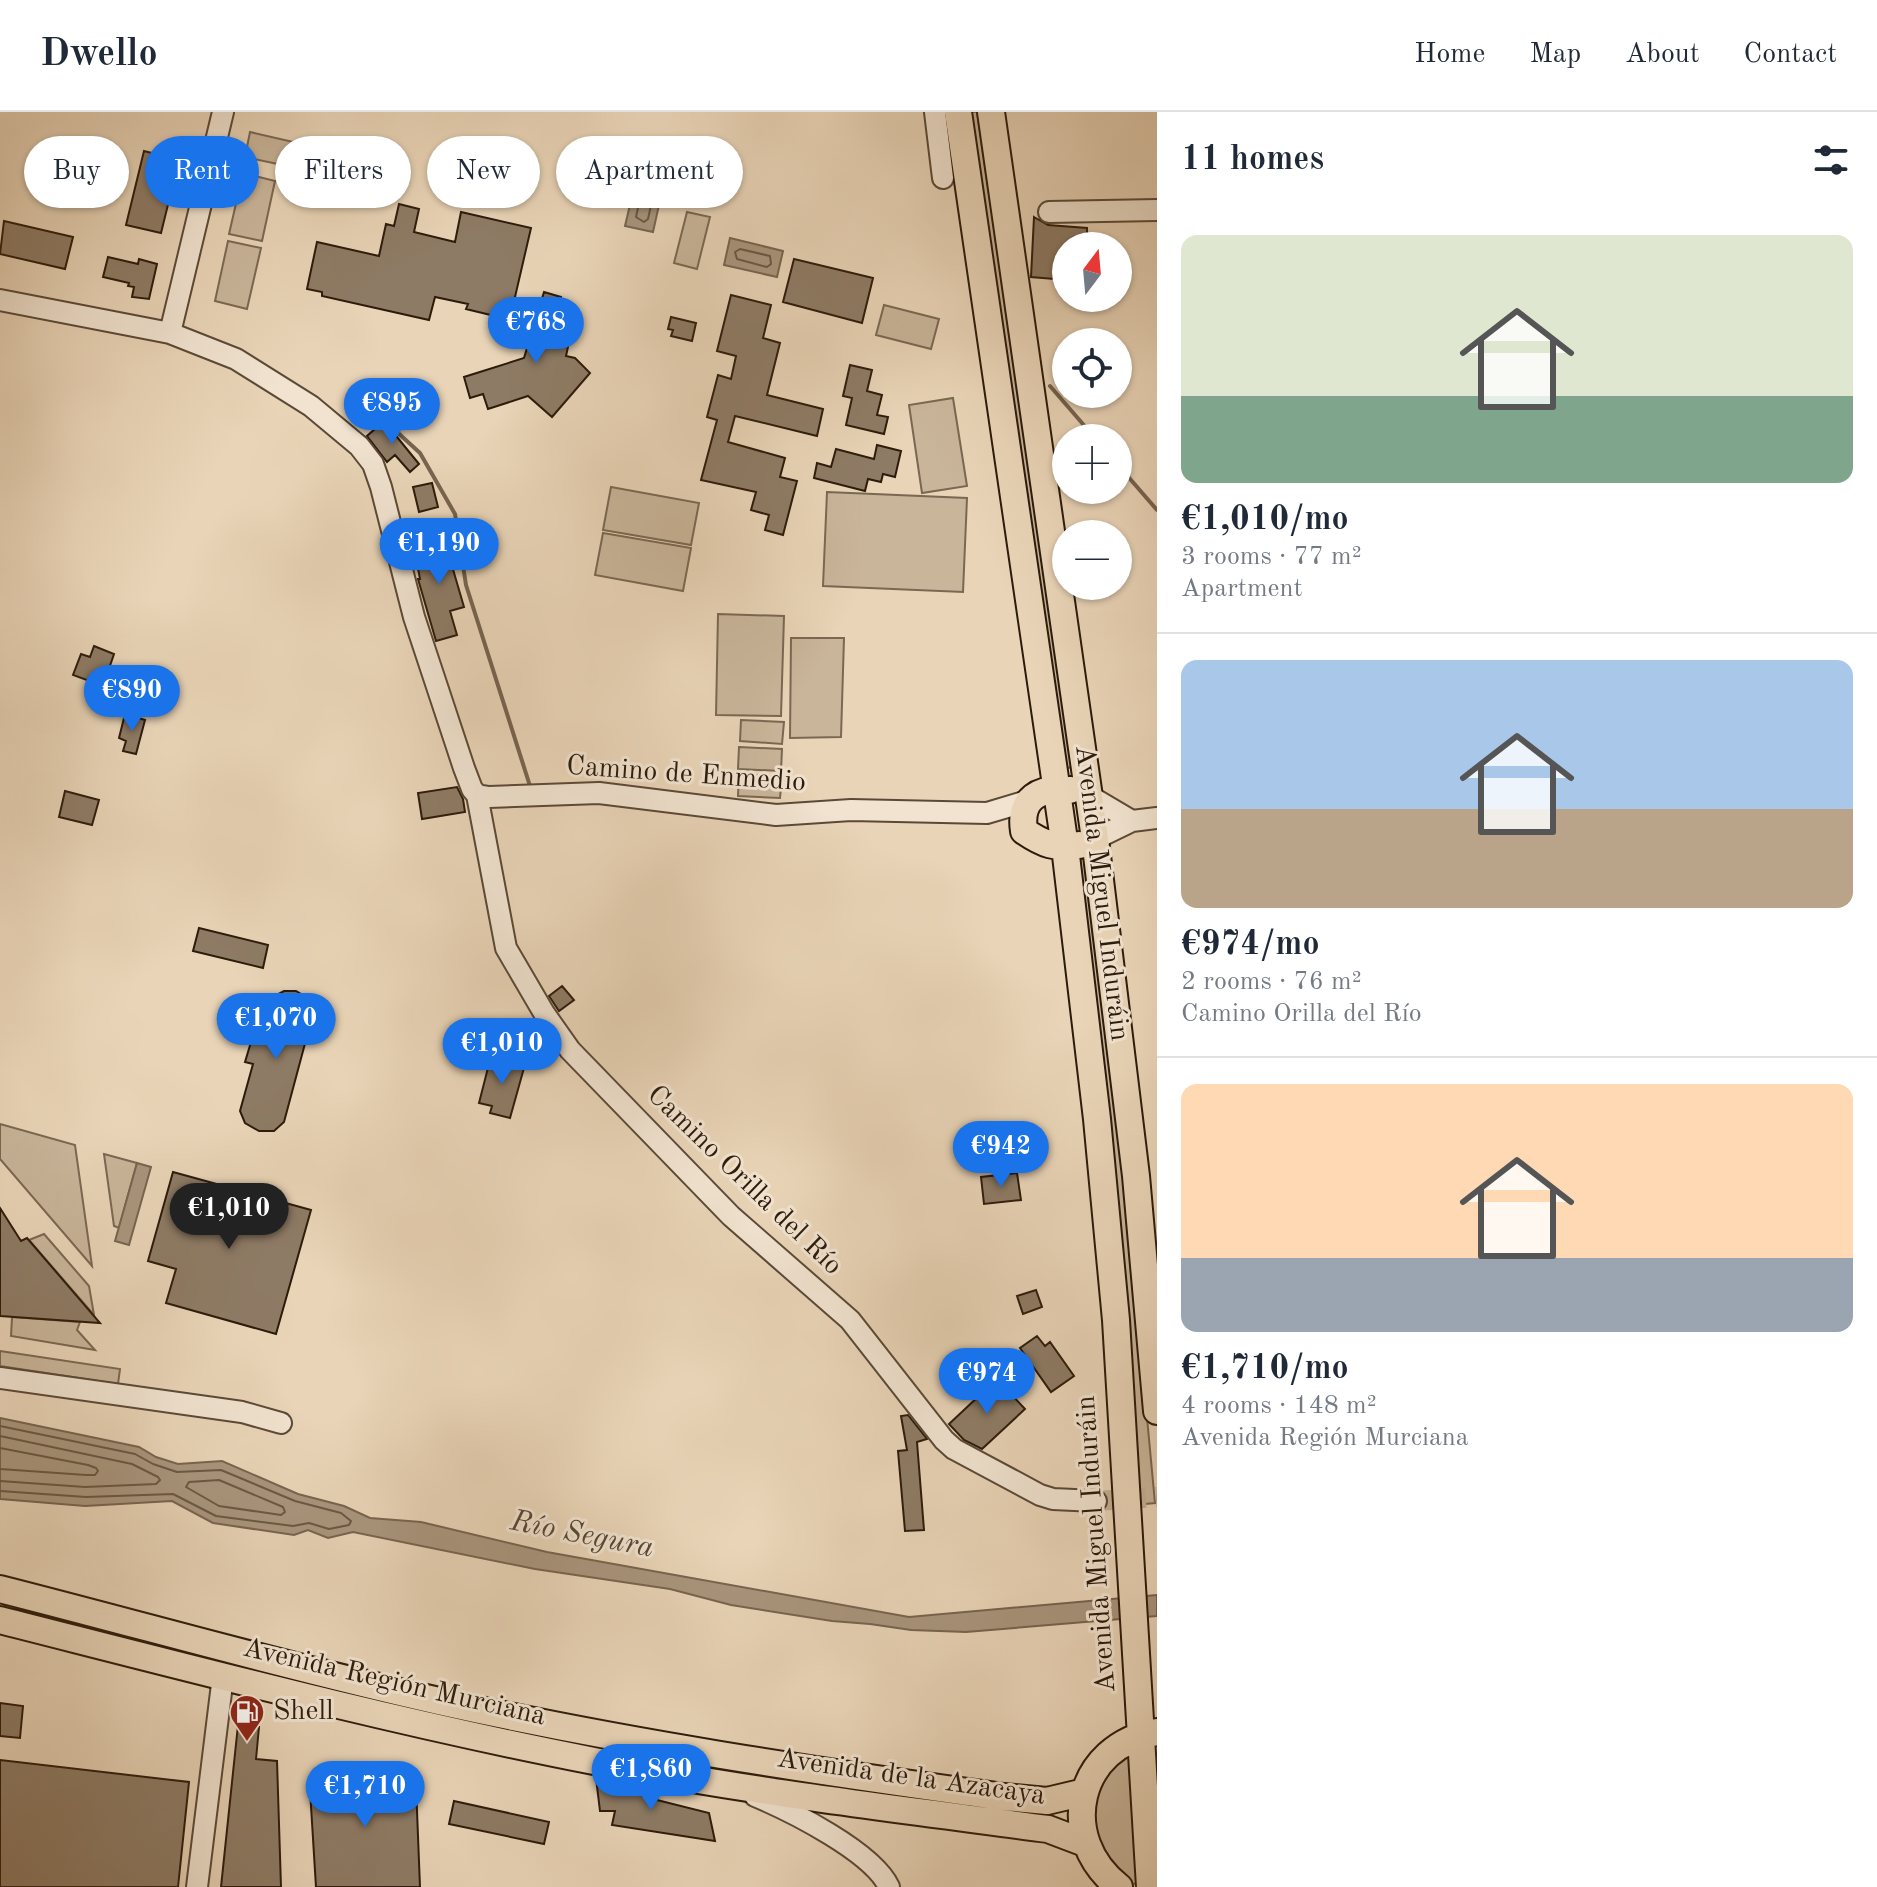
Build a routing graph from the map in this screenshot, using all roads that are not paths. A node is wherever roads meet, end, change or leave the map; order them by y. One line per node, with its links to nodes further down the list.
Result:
1 (223, 112): 9 (street)
2 (935, 112): 5 (street)
3 (958, 112): 10 (main road, Avenida Miguel Induráin)
4 (991, 112): 12 (main road, Avenida Miguel Induráin)
5 (943, 178)
6 (1157, 210): 7 (street)
7 (1049, 212)
8 (0, 300): 9 (street, Camino Orilla del Río)
9 (170, 333): 11 (street, Camino Orilla del Río)
10 (1056, 789): 12 (main road); 13 (main road); 19 (main road, Avenida Miguel Induráin)
11 (477, 795): 14 (street, Camino de Enmedio); 23 (street, Camino Orilla del Río)
12 (1088, 795): 16 (street); 18 (main road, Avenida Miguel Induráin)
13 (1027, 801): 14 (street); 17 (main road)
14 (987, 813): 17 (street)
15 (1157, 818): 16 (street)
16 (1132, 821): 18 (street)
17 (1024, 831): 19 (main road)
18 (1095, 839): 19 (main road); 21 (main road, Avenida Miguel Induráin)
19 (1065, 847): 27 (main road, Avenida Miguel Induráin)
20 (0, 1378): 22 (street)
21 (1157, 1411)
22 (281, 1423)
23 (1096, 1501)
24 (0, 1589): 28 (main road, Avenida Región Murciana)
25 (0, 1620): 26 (main road, Avenida Región Murciana)
26 (223, 1676): 29 (main road, Avenida Región Murciana); 32 (street)
27 (1150, 1734): 30 (main road); 35 (main road, Avenida Miguel Induráin)
28 (728, 1757): 30 (main road, Avenida de la Azacaya)
29 (725, 1783): 31 (main road, Avenida de la Azacaya); 33 (street, Avenida Región Murciana)
30 (1085, 1792): 31 (main road)
31 (1085, 1843): 34 (main road)
32 (197, 1887)
33 (889, 1887)
34 (1119, 1887)
35 (1150, 1887)

